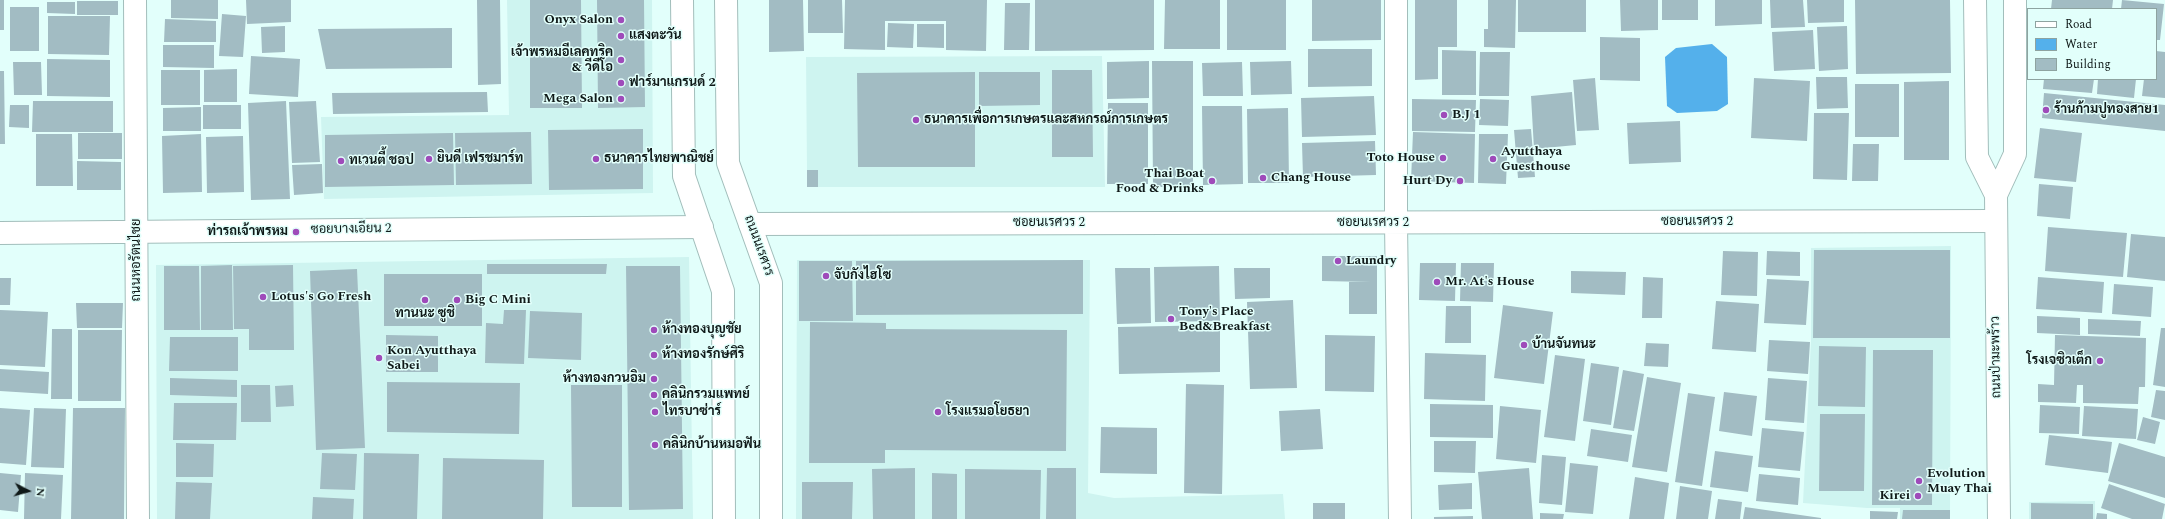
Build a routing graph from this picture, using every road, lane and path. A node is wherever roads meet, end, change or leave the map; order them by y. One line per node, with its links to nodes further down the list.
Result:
1 (135, 0): 12 (street, ถนนหอรัตนไชย)
2 (682, 0): 11 (street)
3 (726, 0): 10 (street, ถนนนเรศวร)
4 (1396, 0): 9 (street)
5 (1975, 0): 7 (street, ถนนป่ามะพร้าว)
6 (2015, 0): 7 (street, ถนนป่ามะพร้าว)
7 (1996, 195): 8 (street, ถนนป่ามะพร้าว)
8 (1996, 221): 9 (street, ซอยนเรศวร 2); 18 (street, ถนนป่ามะพร้าว)
9 (1396, 223): 10 (street, ซอยนเรศวร 2); 17 (street)
10 (750, 224): 16 (street, ถนนนเรศวร)
11 (702, 227): 12 (street, ซอยบางเอียน 2); 15 (street)
12 (136, 232): 13 (street, ซอยบางเอียน 2); 14 (street, ถนนหอรัตนไชย)
13 (0, 233)
14 (138, 519)
15 (724, 519)
16 (771, 519)
17 (1400, 519)
18 (1999, 519)

